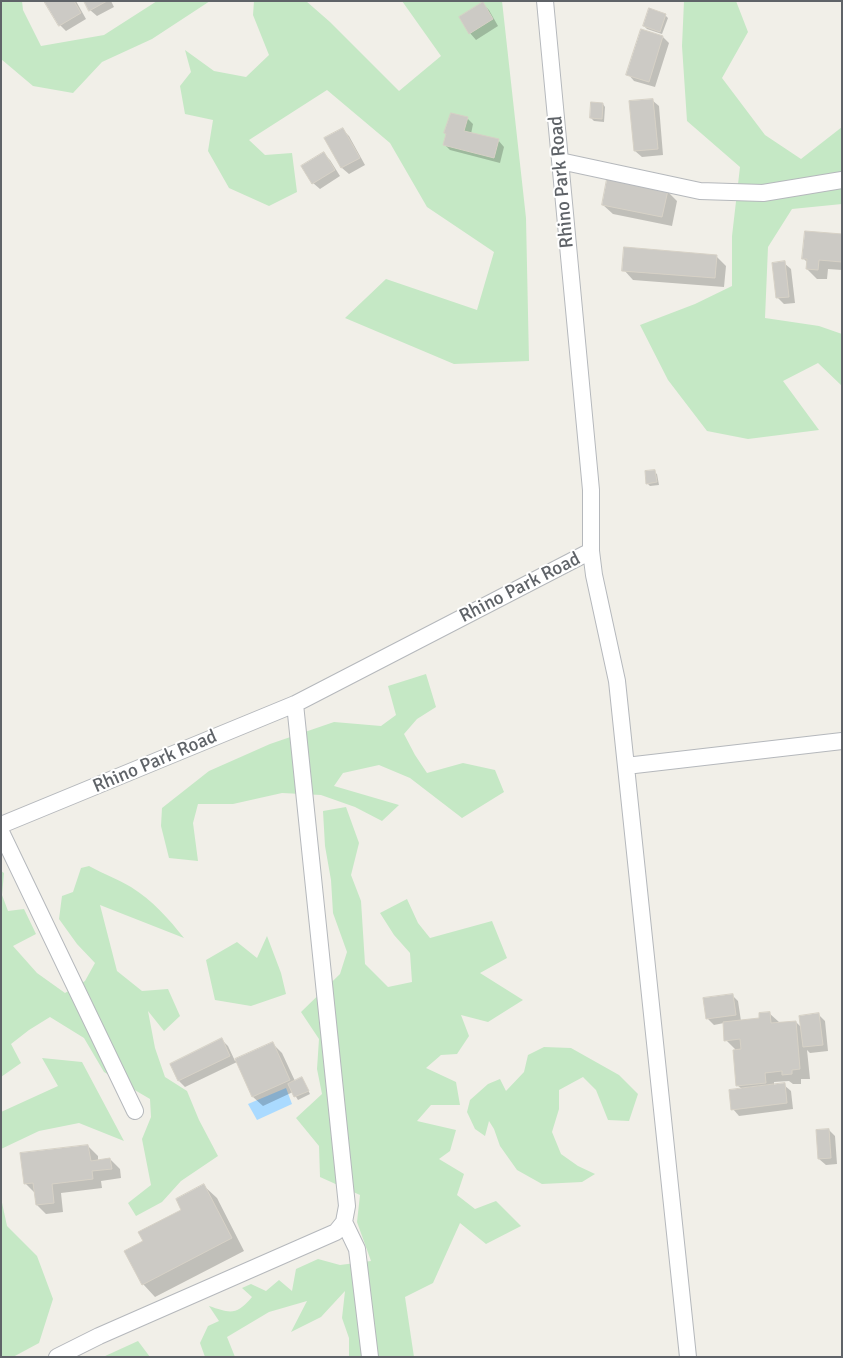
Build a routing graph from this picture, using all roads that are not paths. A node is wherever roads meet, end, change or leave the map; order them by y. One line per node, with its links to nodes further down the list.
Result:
1 (545, 1): 2 (street, Rhino Park Road)
2 (560, 160): 3 (street); 4 (street, Rhino Park Road)
3 (842, 180)
4 (591, 551): 5 (street, Rhino Park Road); 7 (street)
5 (295, 704): 8 (street, Rhino Park Road); 11 (street)
6 (842, 741): 7 (street)
7 (626, 766): 14 (street)
8 (1, 826)
9 (1, 832): 10 (street)
10 (135, 1111)
11 (344, 1222): 12 (street); 13 (street)
12 (57, 1357)
13 (370, 1357)
14 (688, 1357)

